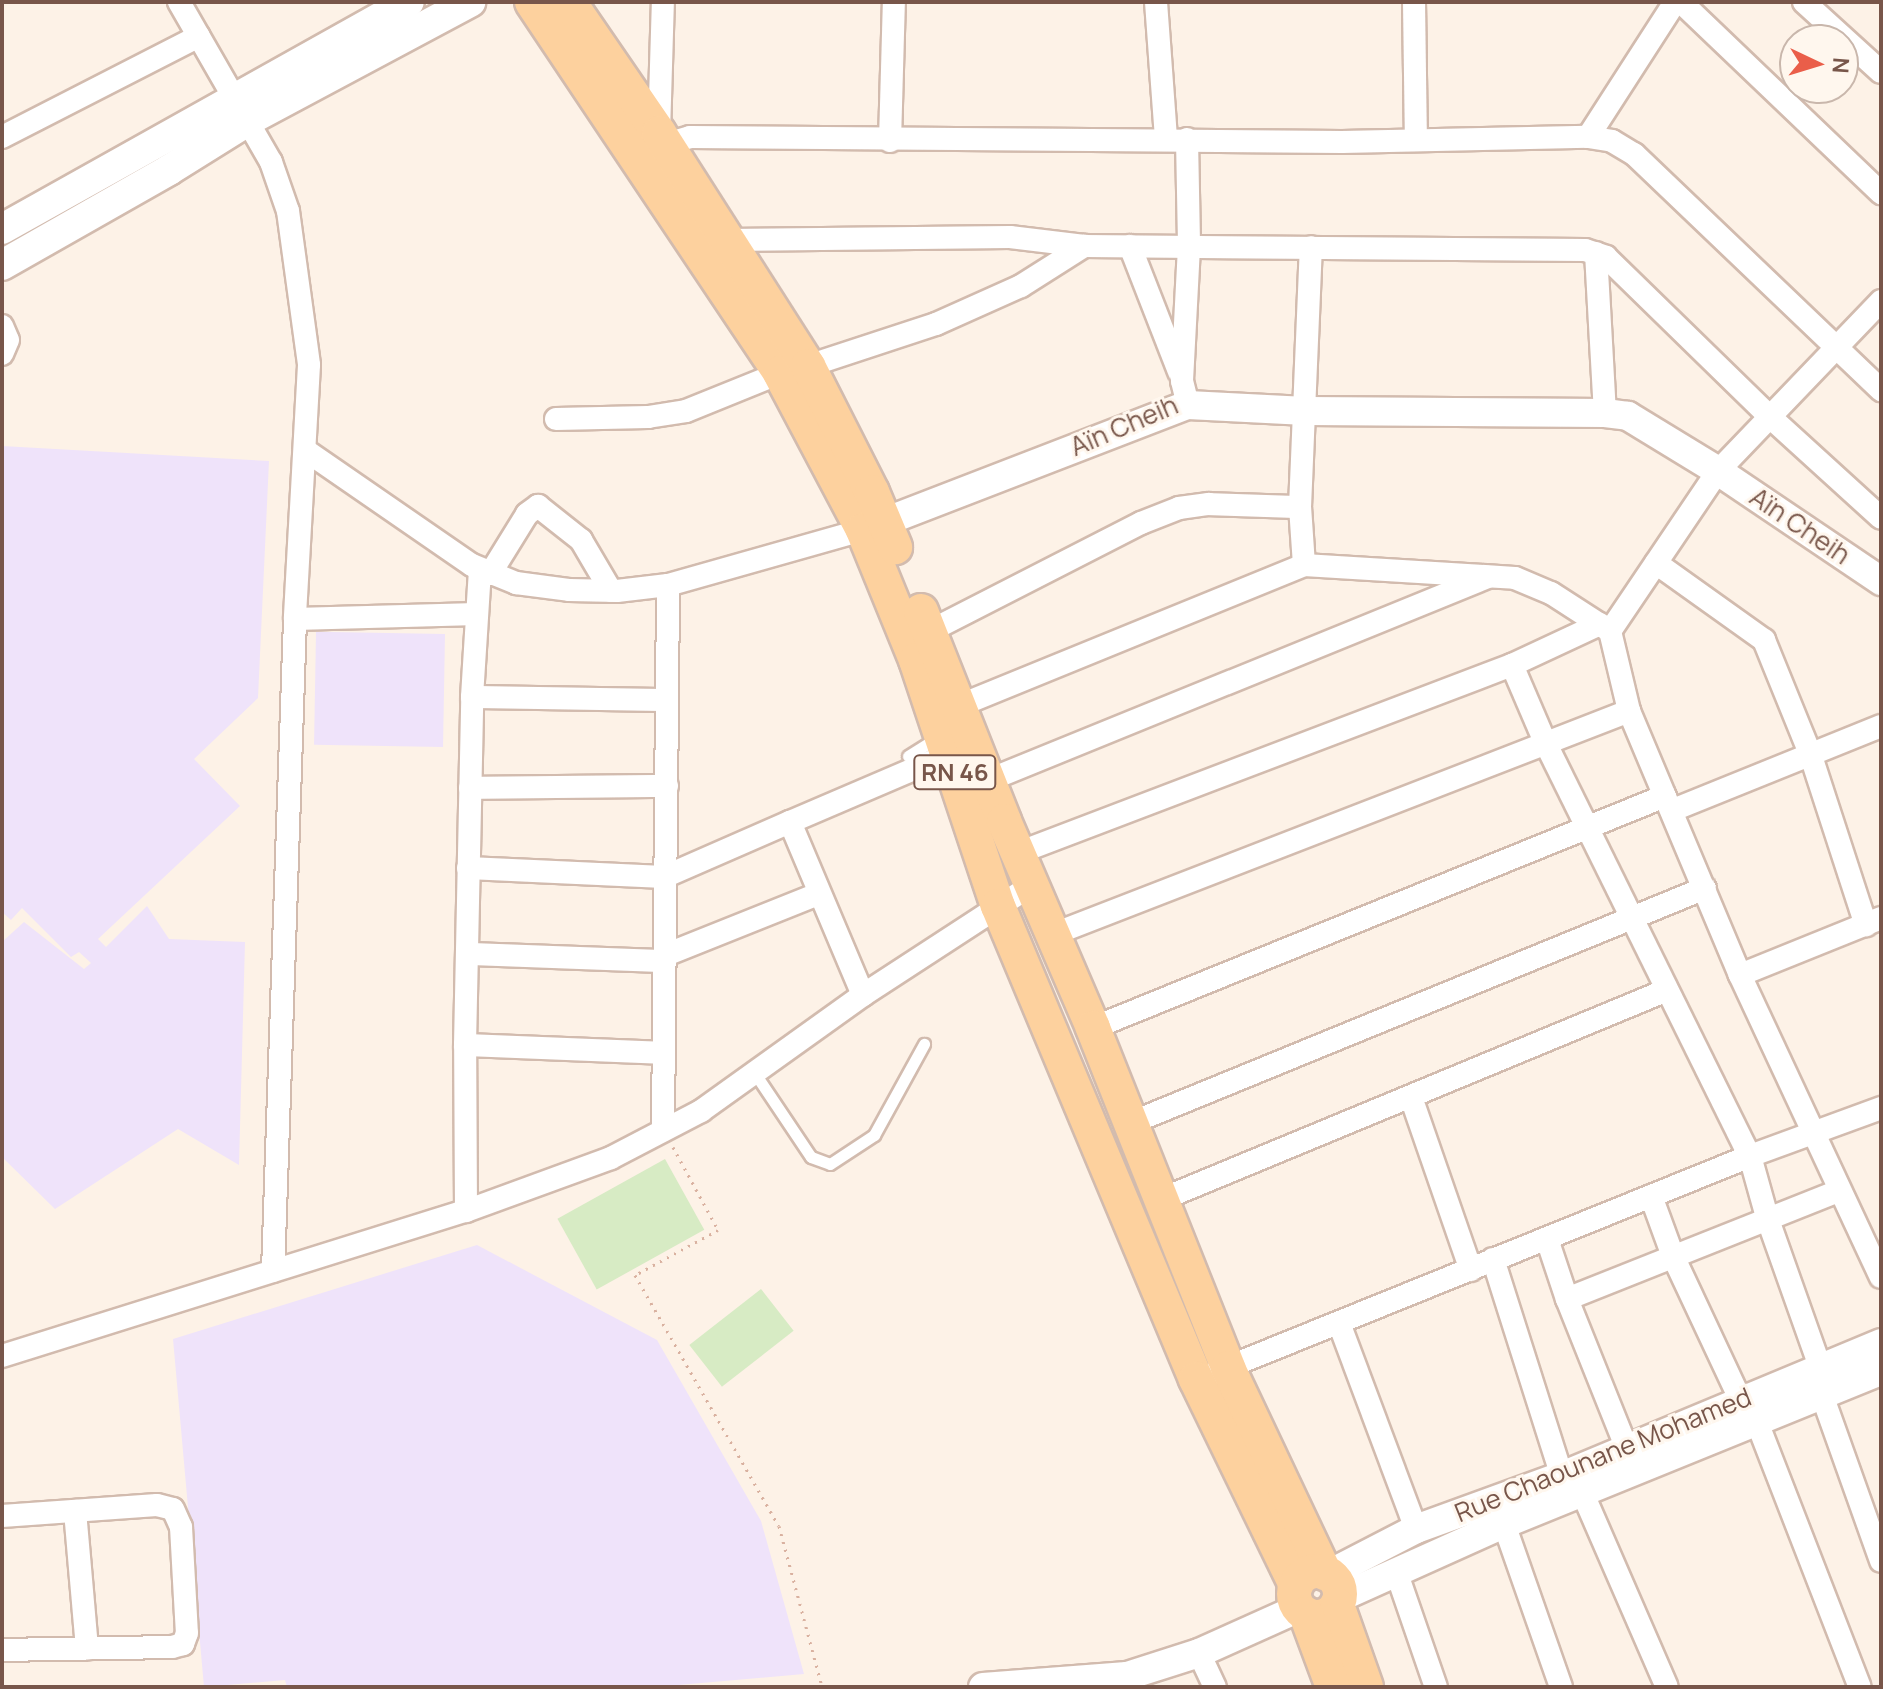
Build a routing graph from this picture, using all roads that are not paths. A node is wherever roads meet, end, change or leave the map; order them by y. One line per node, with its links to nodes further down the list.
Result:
1 (179, 2): 13 (street)
2 (409, 2): 15 (main road)
3 (470, 2): 15 (main road)
4 (532, 2): 35 (main road, RN 46)
5 (569, 2): 18 (main road, RN 46)
6 (663, 2): 18 (street)
7 (894, 2): 21 (street)
8 (1156, 2): 19 (street, Aïn Cheih)
9 (1414, 2): 20 (street)
10 (1675, 2): 17 (street)
11 (1681, 2): 22 (street)
12 (1809, 4): 14 (street)
13 (199, 36): 15 (street); 16 (street)
14 (1881, 72)
15 (242, 108): 23 (main road); 30 (main road); 42 (street)
16 (2, 137)
17 (1588, 137): 20 (street); 33 (street)
18 (662, 138): 21 (street); 24 (main road, RN 46)
19 (1177, 139): 20 (street); 21 (street); 27 (street, Aïn Cheih)
20 (1416, 140)
21 (890, 141)
22 (1881, 193)
23 (2, 229)
24 (727, 240): 25 (street); 35 (main road, RN 46)
25 (1084, 246): 26 (street); 35 (street)
26 (1130, 246): 27 (street); 37 (street)
27 (1189, 247): 28 (street); 37 (street, Aïn Cheih)
28 (1311, 247): 29 (street); 38 (street)
29 (1596, 253): 39 (street); 40 (street)
30 (2, 265)
31 (1881, 301): 33 (street)
32 (2, 326): 34 (street)
33 (1836, 346): 36 (street); 40 (street)
34 (2, 354)
35 (794, 369): 41 (street); 46 (main road, RN 46)
36 (1881, 390)
37 (1185, 393): 38 (street, Aïn Cheih); 46 (street, Aïn Cheih)
38 (1306, 411): 39 (street, Aïn Cheih); 44 (street)
39 (1605, 413): 43 (street, Aïn Cheih)
40 (1769, 416): 43 (street); 45 (street)
41 (556, 419)
42 (305, 450): 49 (street); 55 (street)
43 (1718, 471): 47 (street); 51 (street, Aïn Cheih)
44 (1300, 507): 48 (street); 57 (street)
45 (1881, 518)
46 (874, 526): 52 (street); 57 (main road, RN 46); 65 (main road, RN 46)
47 (1656, 563): 56 (street); 67 (street)
48 (1304, 565): 50 (street); 61 (street)
49 (485, 572): 53 (street); 53 (street); 54 (street)
50 (1494, 575): 56 (street); 68 (street)
51 (1881, 581)
52 (668, 585): 53 (street); 60 (street)
53 (611, 591)
54 (477, 614): 55 (street); 59 (street)
55 (295, 619): 110 (street)
56 (1605, 627): 58 (street); 62 (street)
57 (930, 631): 61 (main road, RN 46)
58 (1512, 665): 64 (street); 74 (street)
59 (472, 697): 60 (street); 70 (street)
60 (666, 700): 69 (street)
61 (961, 705): 68 (main road, RN 46)
62 (1629, 711): 64 (street); 71 (street)
63 (1881, 726): 67 (street)
64 (1545, 742): 73 (street); 83 (street)
65 (946, 744): 66 (lane); 72 (street); 80 (main road, RN 46)
66 (908, 756)
67 (1811, 756): 71 (street); 82 (street)
68 (989, 780): 74 (main road, RN 46)
69 (667, 786): 70 (street); 76 (street)
70 (470, 788): 75 (street)
71 (1669, 803): 73 (street); 78 (street)
72 (790, 822): 76 (street); 79 (street)
73 (1586, 826): 81 (street); 89 (street)
74 (1018, 853): 77 (main road, RN 46)
75 (468, 868): 76 (street); 84 (street)
76 (664, 877): 85 (street)
77 (1032, 885): 80 (street); 83 (main road, RN 46)
78 (1705, 888): 81 (street); 86 (street)
79 (818, 894): 85 (street); 88 (street)
80 (998, 906): 88 (street); 118 (main road, RN 46)
81 (1631, 916): 87 (street); 96 (street)
82 (1874, 921): 86 (street)
83 (1054, 934): 89 (main road, RN 46)
84 (469, 954): 85 (street); 91 (street)
85 (663, 958): 92 (street)
86 (1740, 975): 98 (street)
87 (1667, 990): 94 (street); 99 (street)
88 (863, 995): 93 (street)
89 (1093, 1028): 96 (main road, RN 46)
90 (924, 1044): 93 (lane)
91 (465, 1045): 92 (street); 103 (street)
92 (662, 1053): 97 (street)
93 (753, 1070): 97 (street)
94 (1411, 1097): 102 (street); 109 (street)
95 (1881, 1108): 98 (street)
96 (1131, 1123): 102 (main road, RN 46)
97 (663, 1130): 103 (street)
98 (1816, 1133): 99 (street); 100 (street)
99 (1750, 1156): 101 (street); 104 (street)
100 (1839, 1191): 104 (street); 106 (street)
101 (1651, 1196): 105 (street); 107 (street)
102 (1160, 1200): 116 (main road, RN 46)
103 (466, 1211): 110 (street)
104 (1767, 1217): 107 (street); 119 (street)
105 (1547, 1239): 108 (street); 112 (street)
106 (1875, 1248): 111 (street)
107 (1673, 1256): 112 (street); 120 (street)
108 (1493, 1259): 109 (street); 122 (street)
109 (1471, 1270): 113 (street)
110 (273, 1271): 115 (street)
111 (1881, 1277)
112 (1567, 1299): 121 (street)
113 (1339, 1323): 116 (street); 126 (street)
114 (1881, 1343): 119 (street, Rue Chaounane Mohamed)
115 (2, 1356)
116 (1228, 1368): 118 (street); 129 (main road, RN 46)
117 (1881, 1371): 119 (street, Rue Chaounane Mohamed)
118 (1196, 1379): 129 (main road, RN 46)
119 (1821, 1381): 120 (street, Rue Chaounane Mohamed); 127 (street)
120 (1749, 1412): 121 (street, Rue Chaounane Mohamed); 122 (street, Rue Chaounane Mohamed); 141 (street)
121 (1627, 1449): 122 (street, Rue Chaounane Mohamed)
122 (1573, 1485): 125 (street, Rue Chaounane Mohamed); 126 (street, Rue Chaounane Mohamed); 140 (street)
123 (75, 1511): 124 (street); 130 (street); 130 (street)
124 (2, 1516)
125 (1504, 1524): 128 (street, Rue Chaounane Mohamed); 139 (street)
126 (1416, 1529): 129 (street, Rue Chaounane Mohamed)
127 (1879, 1547)
128 (1396, 1571): 129 (street, Rue Chaounane Mohamed); 138 (street)
129 (1319, 1594): 132 (street); 136 (main road, RN 46); 137 (main road, RN 46)
130 (87, 1648): 131 (street)
131 (2, 1650)
132 (1199, 1653): 133 (street); 135 (street)
133 (1129, 1681): 134 (street)
134 (983, 1687)
135 (1215, 1687)
136 (1333, 1687)
137 (1366, 1687)
138 (1436, 1687)
139 (1561, 1687)
140 (1667, 1687)
141 (1860, 1687)

